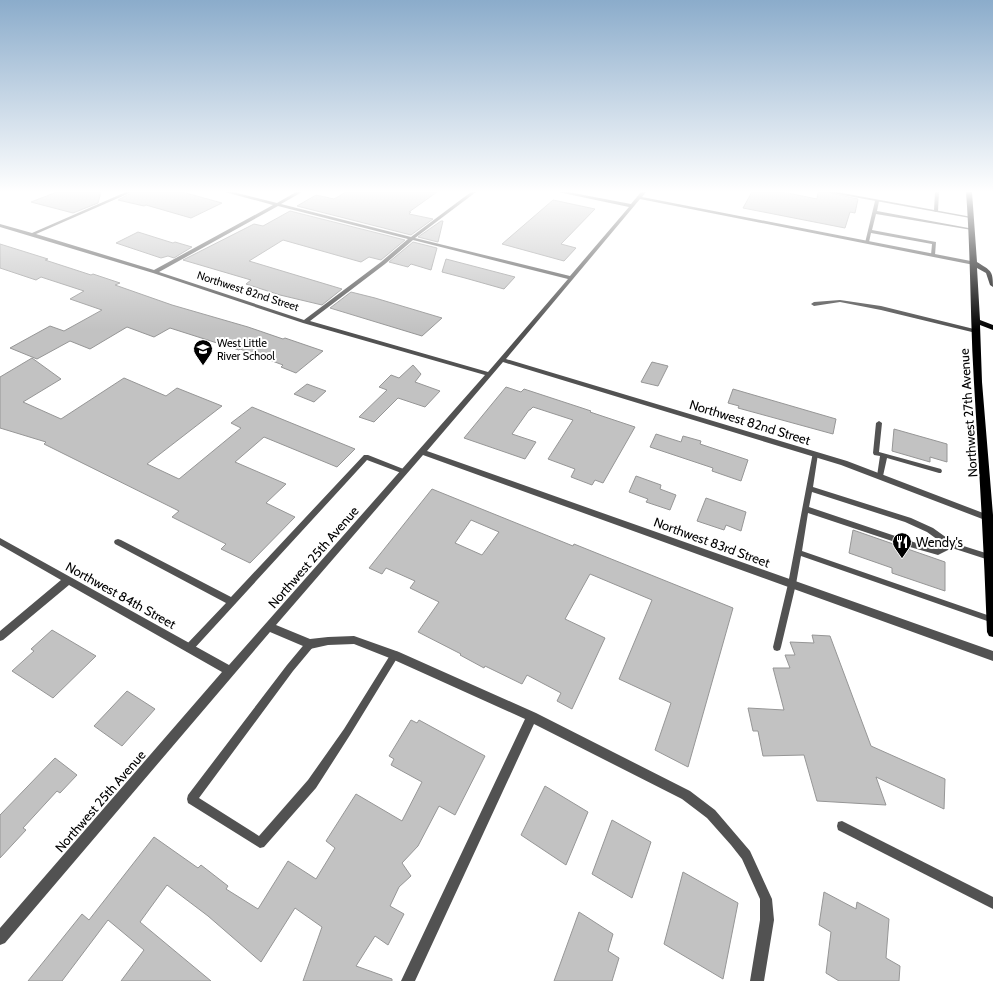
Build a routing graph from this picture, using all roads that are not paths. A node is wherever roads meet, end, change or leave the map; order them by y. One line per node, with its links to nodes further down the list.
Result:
1 (40, 238): 12 (street, Northwest 82nd Street)
2 (218, 238): 12 (street)
3 (412, 238): 13 (street); 17 (street)
4 (605, 238): 13 (street, Northwest 25th Avenue)
5 (847, 238): 9 (street)
6 (868, 238): 9 (lane)
7 (908, 238): 10 (lane)
8 (973, 238): 11 (main road, Northwest 27th Avenue)
9 (867, 242): 10 (street)
10 (933, 255): 11 (street)
11 (974, 262): 14 (main road); 16 (main road, Northwest 27th Avenue)
12 (155, 272): 17 (street, Northwest 82nd Street)
13 (570, 278): 20 (street, Northwest 25th Avenue)
14 (993, 285)
15 (814, 304): 19 (lane)
16 (976, 320): 18 (main road); 19 (main road, Northwest 27th Avenue)
17 (305, 322): 21 (street, Northwest 82nd Street)
18 (993, 328)
19 (976, 331): 29 (main road, Northwest 27th Avenue)
20 (502, 360): 21 (street, Northwest 25th Avenue); 24 (street, Northwest 82nd Street)
21 (489, 374): 23 (street, Northwest 25th Avenue)
22 (879, 423): 25 (lane)
23 (422, 452): 27 (street, Northwest 25th Avenue); 39 (street, Northwest 83rd Street)
24 (815, 454): 28 (street, Northwest 82nd Street); 30 (lane)
25 (884, 455): 26 (lane); 28 (lane)
26 (939, 471)
27 (404, 472): 40 (lane); 42 (street, Northwest 25th Avenue)
28 (880, 476): 32 (street, Northwest 82nd Street)
29 (990, 486): 32 (main road, Northwest 27th Avenue)
30 (809, 488): 31 (lane); 35 (lane)
31 (806, 509): 35 (lane); 36 (lane)
32 (991, 520): 37 (main road, Northwest 27th Avenue)
33 (0, 541): 38 (street, Northwest 84th Street)
34 (118, 542): 40 (lane)
35 (951, 545): 37 (lane)
36 (797, 552): 39 (lane); 41 (lane)
37 (989, 557): 41 (main road, Northwest 27th Avenue)
38 (68, 580): 44 (street); 47 (street, Northwest 84th Street)
39 (792, 584): 46 (lane); 49 (street, Northwest 83rd Street)
40 (232, 602): 47 (lane)
41 (992, 620): 43 (main road, Northwest 27th Avenue)
42 (268, 627): 45 (street); 50 (street, Northwest 25th Avenue)
43 (993, 632)
44 (0, 637)
45 (310, 644): 48 (street); 48 (lane)
46 (777, 647)
47 (189, 648): 50 (street, Northwest 84th Street)
48 (395, 655): 51 (street)
49 (993, 656)
50 (230, 672): 54 (street, Northwest 25th Avenue)
51 (532, 717): 55 (street); 56 (street)
52 (842, 826): 53 (lane)
53 (993, 903)
54 (0, 938)
55 (408, 981)
56 (757, 981)

